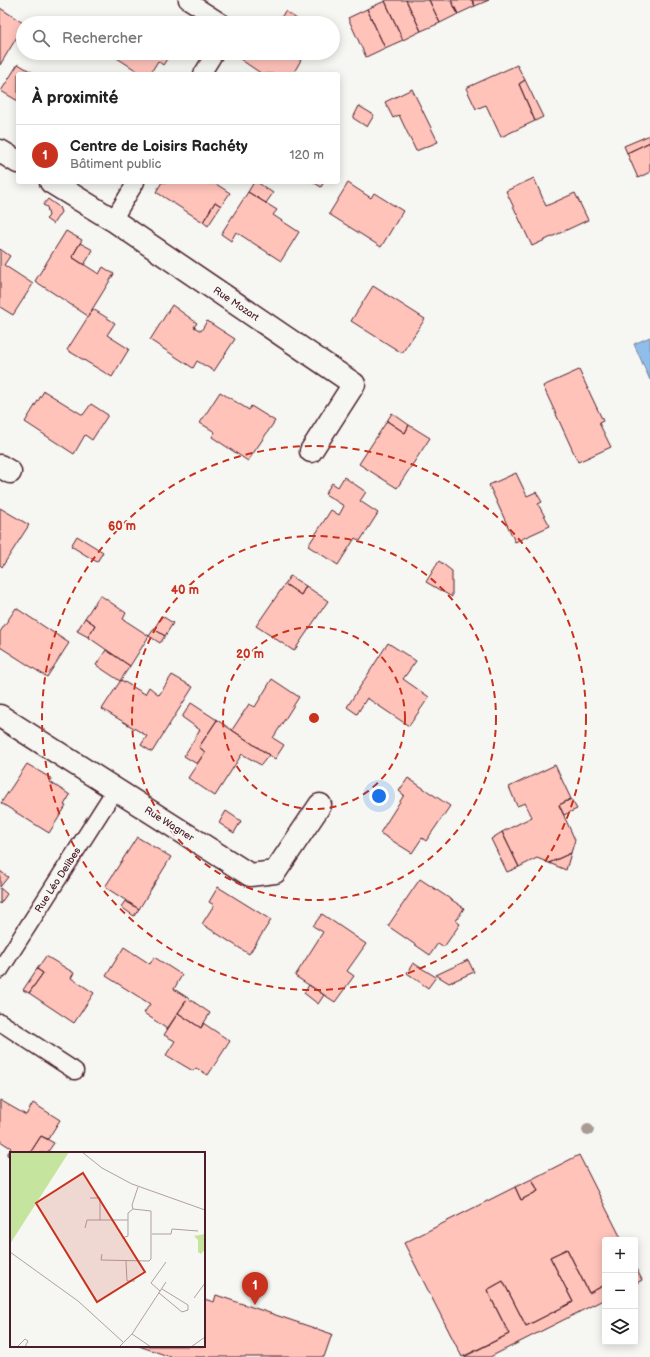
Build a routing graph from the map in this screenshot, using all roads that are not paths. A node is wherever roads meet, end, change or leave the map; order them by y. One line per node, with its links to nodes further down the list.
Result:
1 (187, 0): 2 (lane)
2 (211, 16)
3 (211, 60): 4 (lane)
4 (203, 72)
5 (0, 151): 6 (street)
6 (16, 161)
7 (54, 184): 9 (street, Rue Mozart)
8 (135, 184): 9 (lane)
9 (113, 220): 10 (street, Rue Mozart)
10 (311, 450)
11 (0, 716): 12 (street, Rue Wagner)
12 (115, 790): 13 (street, Rue Wagner); 14 (lane, Rue Léo Delibes)
13 (320, 805)
14 (0, 970)
15 (0, 1022): 16 (lane)
16 (75, 1071)

